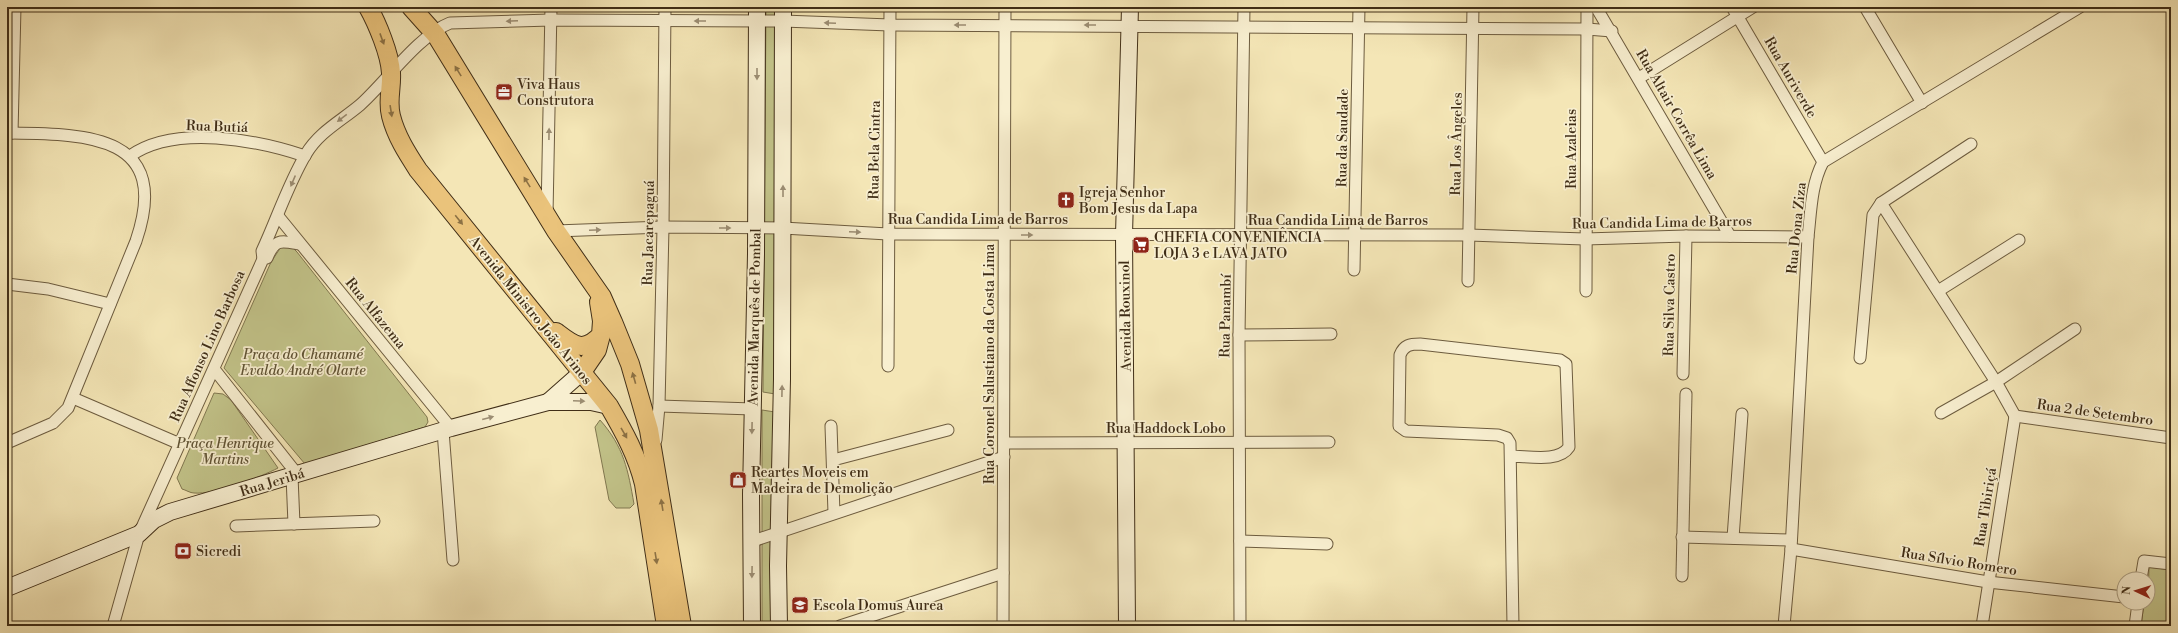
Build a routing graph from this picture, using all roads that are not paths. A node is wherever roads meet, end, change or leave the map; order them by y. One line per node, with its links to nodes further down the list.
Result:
1 (15, 7): 36 (street)
2 (368, 7): 33 (main road, Avenida Ministro João Arinos, one-way to 33)
3 (411, 7): 30 (main road)
4 (551, 7): 20 (street)
5 (665, 7): 21 (street, Rua Jacarepaguá)
6 (890, 7): 22 (street, Rua Bela Cintra)
7 (1005, 7): 24 (street, Rua Coronel Salustiano da Costa Lima)
8 (1130, 7): 23 (main road, Avenida Rouxinol)
9 (1244, 7): 25 (street, Rua Panambí)
10 (1359, 7): 26 (street, Rua da Saudade)
11 (1473, 7): 27 (street, Rua Los Ângeles)
12 (1587, 7): 28 (street, Rua Azaleias)
13 (1596, 7): 29 (street, Rua Altair Corrêa Lima)
14 (1753, 7): 19 (street)
15 (1865, 7): 35 (street)
16 (2080, 7): 35 (street)
17 (757, 12): 18 (main road); 21 (street, Rua Affonso Lino Barbosa, one-way to 21); 32 (main road, Avenida Marquês de Pombal)
18 (783, 12): 22 (street, one-way to 18); 31 (main road, Avenida Marquês de Pombal)
19 (1735, 12): 34 (street); 40 (street, Rua Auriverde)
20 (551, 20): 21 (street, Rua Affonso Lino Barbosa); 30 (street, Rua Affonso Lino Barbosa, one-way to 30); 42 (street, one-way to 20)
21 (665, 20): 46 (street, Rua Jacarepaguá)
22 (890, 25): 24 (street, one-way to 22); 48 (street, Rua Bela Cintra)
23 (1129, 25): 24 (street, one-way to 24); 25 (street); 51 (main road, Avenida Rouxinol)
24 (1005, 26): 49 (street, Rua Coronel Salustiano da Costa Lima)
25 (1244, 26): 26 (street); 50 (street, Rua Panambí)
26 (1359, 26): 27 (street); 53 (street, Rua da Saudade)
27 (1473, 27): 28 (street); 52 (street, Rua Los Ângeles)
28 (1587, 29): 29 (street); 57 (street, Rua Azaleias)
29 (1612, 31): 34 (street, Rua Altair Corrêa Lima)
30 (434, 32): 33 (street, Rua Affonso Lino Barbosa); 42 (main road, one-way to 30)
31 (783, 47): 32 (main road); 45 (main road, Avenida Marquês de Pombal, one-way to 31)
32 (757, 48): 44 (main road, Avenida Marquês de Pombal, one-way to 44)
33 (391, 73): 39 (street, Rua Affonso Lino Barbosa, one-way to 39); 70 (main road, Avenida Ministro João Arinos, one-way to 70)
34 (1639, 78): 55 (street, Rua Altair Corrêa Lima)
35 (1922, 103): 40 (street)
36 (9, 133): 38 (street)
37 (1970, 144): 41 (street)
38 (130, 156): 39 (street, Rua Butiá); 69 (street)
39 (305, 156): 43 (street, Rua Affonso Lino Barbosa, one-way to 43)
40 (1823, 162): 56 (street, Rua Dona Ziza)
41 (1881, 203): 68 (street); 75 (street)
42 (547, 215): 47 (main road)
43 (278, 216): 59 (street, Rua Alfazema); 62 (street, Rua Affonso Lino Barbosa)
44 (756, 220): 45 (main road); 46 (street, one-way to 44); 60 (main road, Avenida Marquês de Pombal)
45 (782, 221): 48 (street, Rua Candida Lima de Barros, one-way to 48); 61 (main road, Avenida Marquês de Pombal)
46 (663, 227): 47 (street, one-way to 46); 85 (street, Rua Jacarepaguá)
47 (556, 231): 63 (main road)
48 (888, 234): 49 (street, Rua Candida Lima de Barros); 76 (street, Rua Bela Cintra)
49 (1004, 234): 51 (street, Rua Candida Lima de Barros, one-way to 51); 96 (street, Rua Coronel Salustiano da Costa Lima)
50 (1241, 234): 51 (street, Rua Candida Lima de Barros); 53 (street, Rua Candida Lima de Barros); 74 (street, Rua Panambí)
51 (1124, 235): 97 (main road, Avenida Rouxinol)
52 (1469, 235): 53 (street, Rua Candida Lima de Barros); 57 (street, Rua Candida Lima de Barros); 65 (street, Rua Los Ângeles)
53 (1355, 236): 64 (street, Rua da Saudade)
54 (1686, 236): 55 (street, Rua Candida Lima de Barros); 57 (street, Rua Candida Lima de Barros); 79 (street, Rua Silva Castro)
55 (1730, 236): 56 (street, Rua Candida Lima de Barros)
56 (1808, 237): 116 (street, Rua Dona Ziza)
57 (1585, 239): 67 (street, Rua Azaleias)
58 (2019, 240): 68 (street)
59 (300, 244): 62 (street, Rua Affonso Lino Barbosa); 91 (street, Rua Alfazema)
60 (756, 254): 61 (main road); 86 (main road, Avenida Marquês de Pombal)
61 (782, 254): 109 (main road, Avenida Marquês de Pombal, one-way to 61)
62 (263, 259): 77 (street, Rua Affonso Lino Barbosa)
63 (584, 269): 73 (main road); 102 (main road, one-way to 63)
64 (1354, 270)
65 (1468, 281)
66 (7, 284): 69 (street)
67 (1586, 291)
68 (1938, 291): 80 (street)
69 (110, 304): 82 (street)
70 (538, 319): 73 (main road); 78 (main road, Avenida Ministro João Arinos)
71 (2075, 329): 80 (street)
72 (1331, 334): 74 (street)
73 (601, 335): 78 (main road)
74 (1239, 335): 94 (street, Rua Panambí)
75 (1860, 358)
76 (888, 366)
77 (214, 369): 99 (street, Rua Affonso Lino Barbosa); 104 (street)
78 (582, 372): 83 (main road); 84 (main road, Avenida Ministro João Arinos)
79 (1683, 374)
80 (1996, 382): 87 (street); 89 (street)
81 (1686, 394): 111 (street)
82 (73, 398): 98 (street); 99 (street)
83 (548, 402): 84 (main road, one-way to 84); 91 (main road, Rua Jeribá, one-way to 83)
84 (609, 406): 127 (main road, Avenida Ministro João Arinos, one-way to 127)
85 (659, 406): 86 (street); 102 (street, Rua Jacarepaguá)
86 (752, 409): 113 (main road, Avenida Marquês de Pombal, one-way to 113)
87 (1941, 413)
88 (1742, 414): 112 (street)
89 (2015, 416): 93 (street, Rua 2 de Setembro); 122 (street, Rua Tibiriçá)
90 (831, 426): 103 (street)
91 (447, 430): 104 (main road, Rua Jeribá); 117 (street)
92 (948, 430): 103 (street)
93 (2171, 438)
94 (1240, 442): 95 (street, Rua Haddock Lobo); 97 (street, Rua Haddock Lobo); 114 (street, Rua Panambí)
95 (1329, 442)
96 (1004, 443): 97 (street, Rua Haddock Lobo); 101 (street, Rua Coronel Salustiano da Costa Lima)
97 (1127, 443): 133 (main road, Avenida Rouxinol)
98 (7, 444)
99 (180, 444): 110 (street, Rua Affonso Lino Barbosa)
100 (1511, 456): 100 (street); 135 (street)
101 (1004, 457): 105 (street); 120 (street, Rua Coronel Salustiano da Costa Lima)
102 (655, 458): 128 (main road, one-way to 102)
103 (833, 460): 105 (street)
104 (294, 475): 107 (street); 110 (main road, Rua Jeribá)
105 (834, 513): 109 (street)
106 (374, 521): 107 (street)
107 (294, 524): 108 (street)
108 (236, 526)
109 (779, 531): 113 (street); 130 (main road, Avenida Marquês de Pombal)
110 (139, 534): 123 (main road, Rua Jeribá); 126 (street, Rua Affonso Lino Barbosa)
111 (1682, 537): 112 (street, Rua Sílvio Romero); 121 (street)
112 (1733, 538): 116 (street, Rua Sílvio Romero)
113 (753, 541): 129 (main road, Avenida Marquês de Pombal, one-way to 129)
114 (1240, 542): 115 (street); 134 (street, Rua Panambí)
115 (1327, 544)
116 (1791, 545): 122 (street, Rua Sílvio Romero); 136 (street, Rua Dona Ziza)
117 (453, 560)
118 (2171, 564): 119 (street)
119 (2142, 571)
120 (1003, 573): 131 (street); 132 (street, Rua Coronel Salustiano da Costa Lima)
121 (1682, 576)
122 (1988, 582): 124 (street, Rua Sílvio Romero); 137 (street, Rua Tibiriçá)
123 (7, 588)
124 (2116, 596)
125 (2137, 611): 138 (street)
126 (114, 626)
127 (666, 626)
128 (682, 626)
129 (752, 626)
130 (779, 626)
131 (840, 626)
132 (1003, 626)
133 (1127, 626)
134 (1240, 626)
135 (1513, 626)
136 (1784, 626)
137 (1982, 626)
138 (2135, 626)

